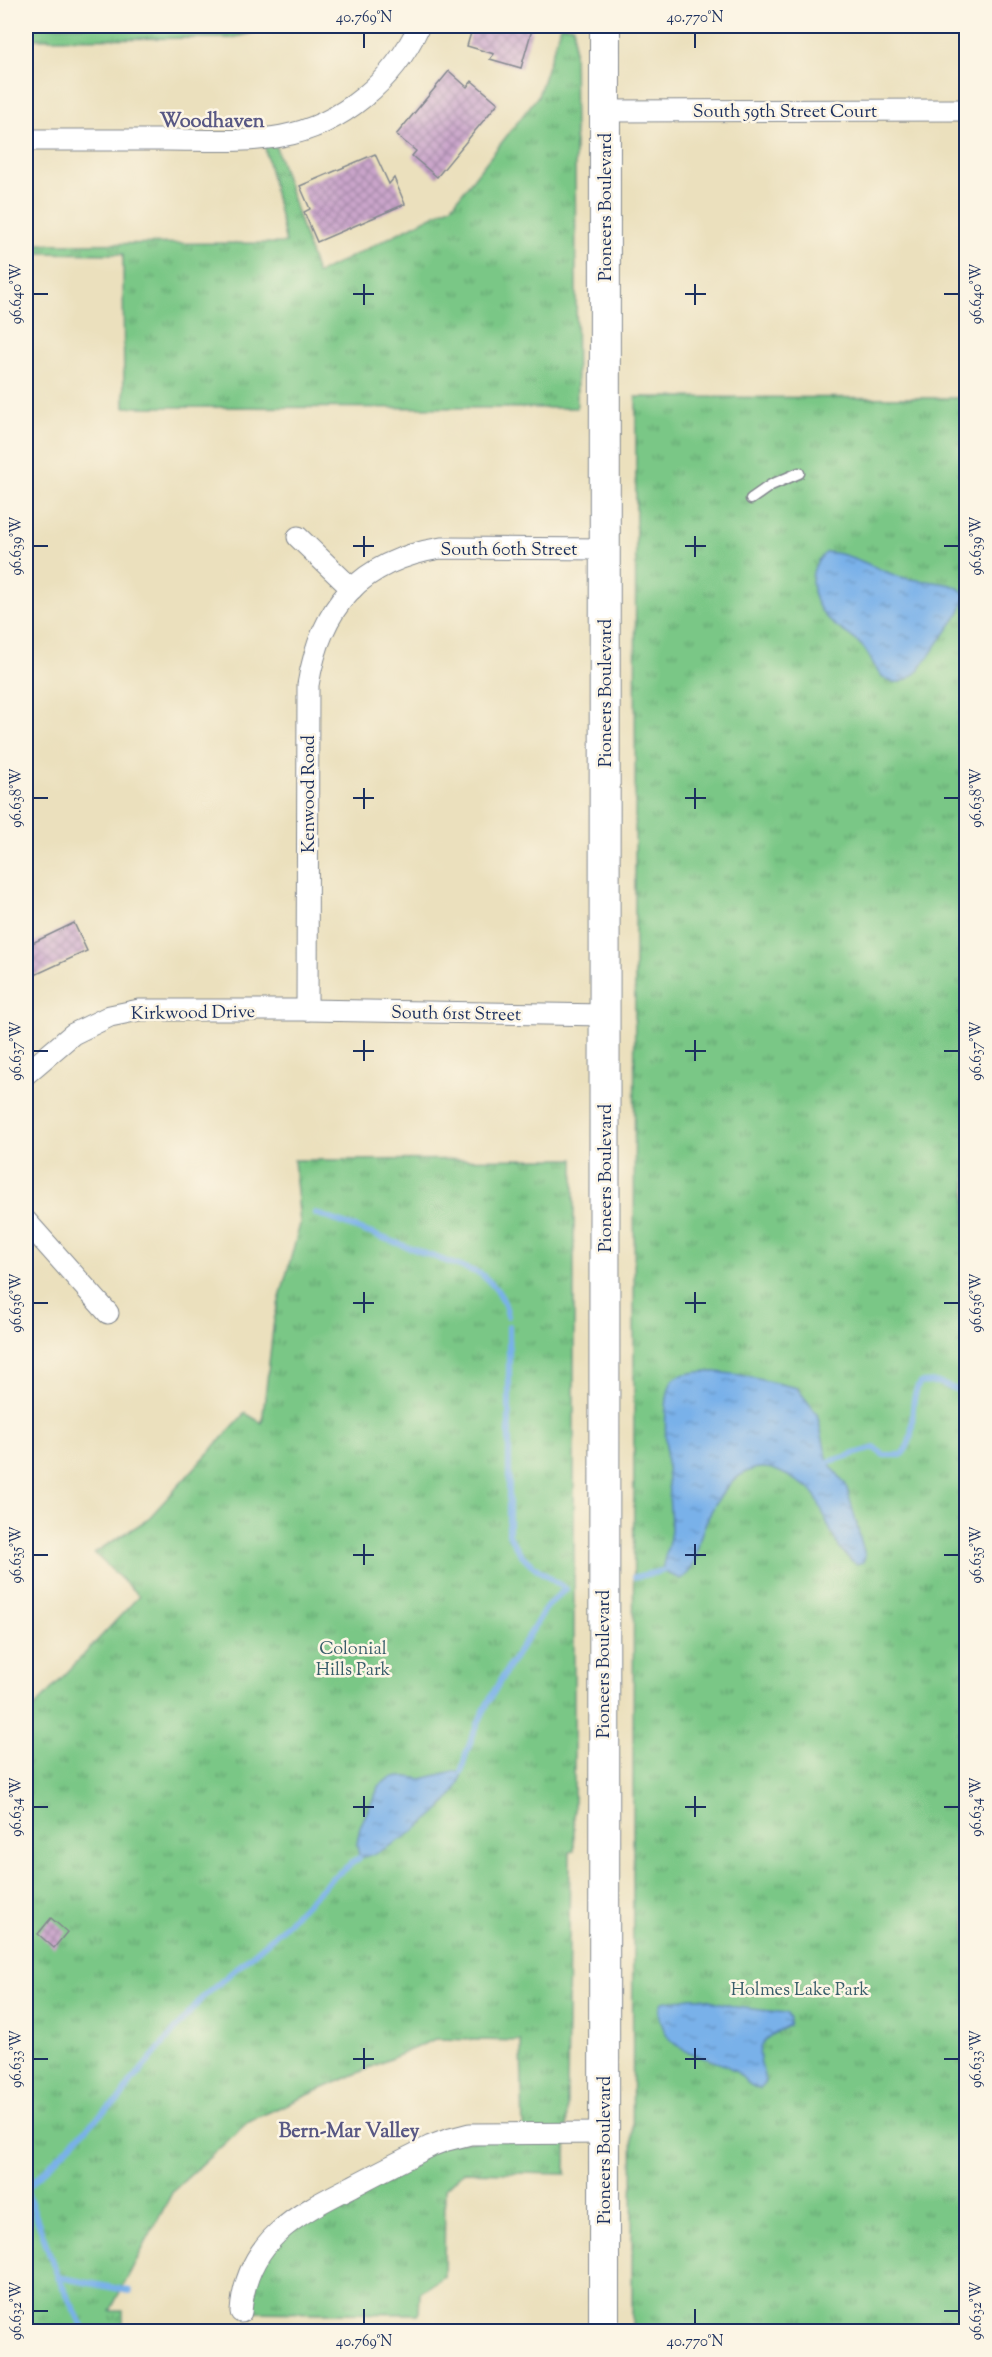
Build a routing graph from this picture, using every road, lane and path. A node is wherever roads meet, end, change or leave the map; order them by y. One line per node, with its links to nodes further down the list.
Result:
1 (419, 26): 5 (street)
2 (605, 26): 4 (main road, Pioneers Boulevard)
3 (966, 110): 4 (street, South 59th Street Court)
4 (604, 111): 9 (main road, Pioneers Boulevard)
5 (26, 141)
6 (799, 473): 7 (lane)
7 (751, 500)
8 (298, 537): 10 (street)
9 (606, 549): 10 (street, South 60th Street); 12 (main road, Pioneers Boulevard)
10 (352, 589): 11 (street, Kenwood Road)
11 (307, 1010): 12 (street, South 61st Street); 13 (street, Kirkwood Drive)
12 (605, 1015): 16 (main road, Pioneers Boulevard)
13 (26, 1074)
14 (26, 1221): 15 (street)
15 (108, 1313)
16 (604, 2133): 17 (street); 18 (main road, Pioneers Boulevard)
17 (240, 2312)
18 (603, 2331)

